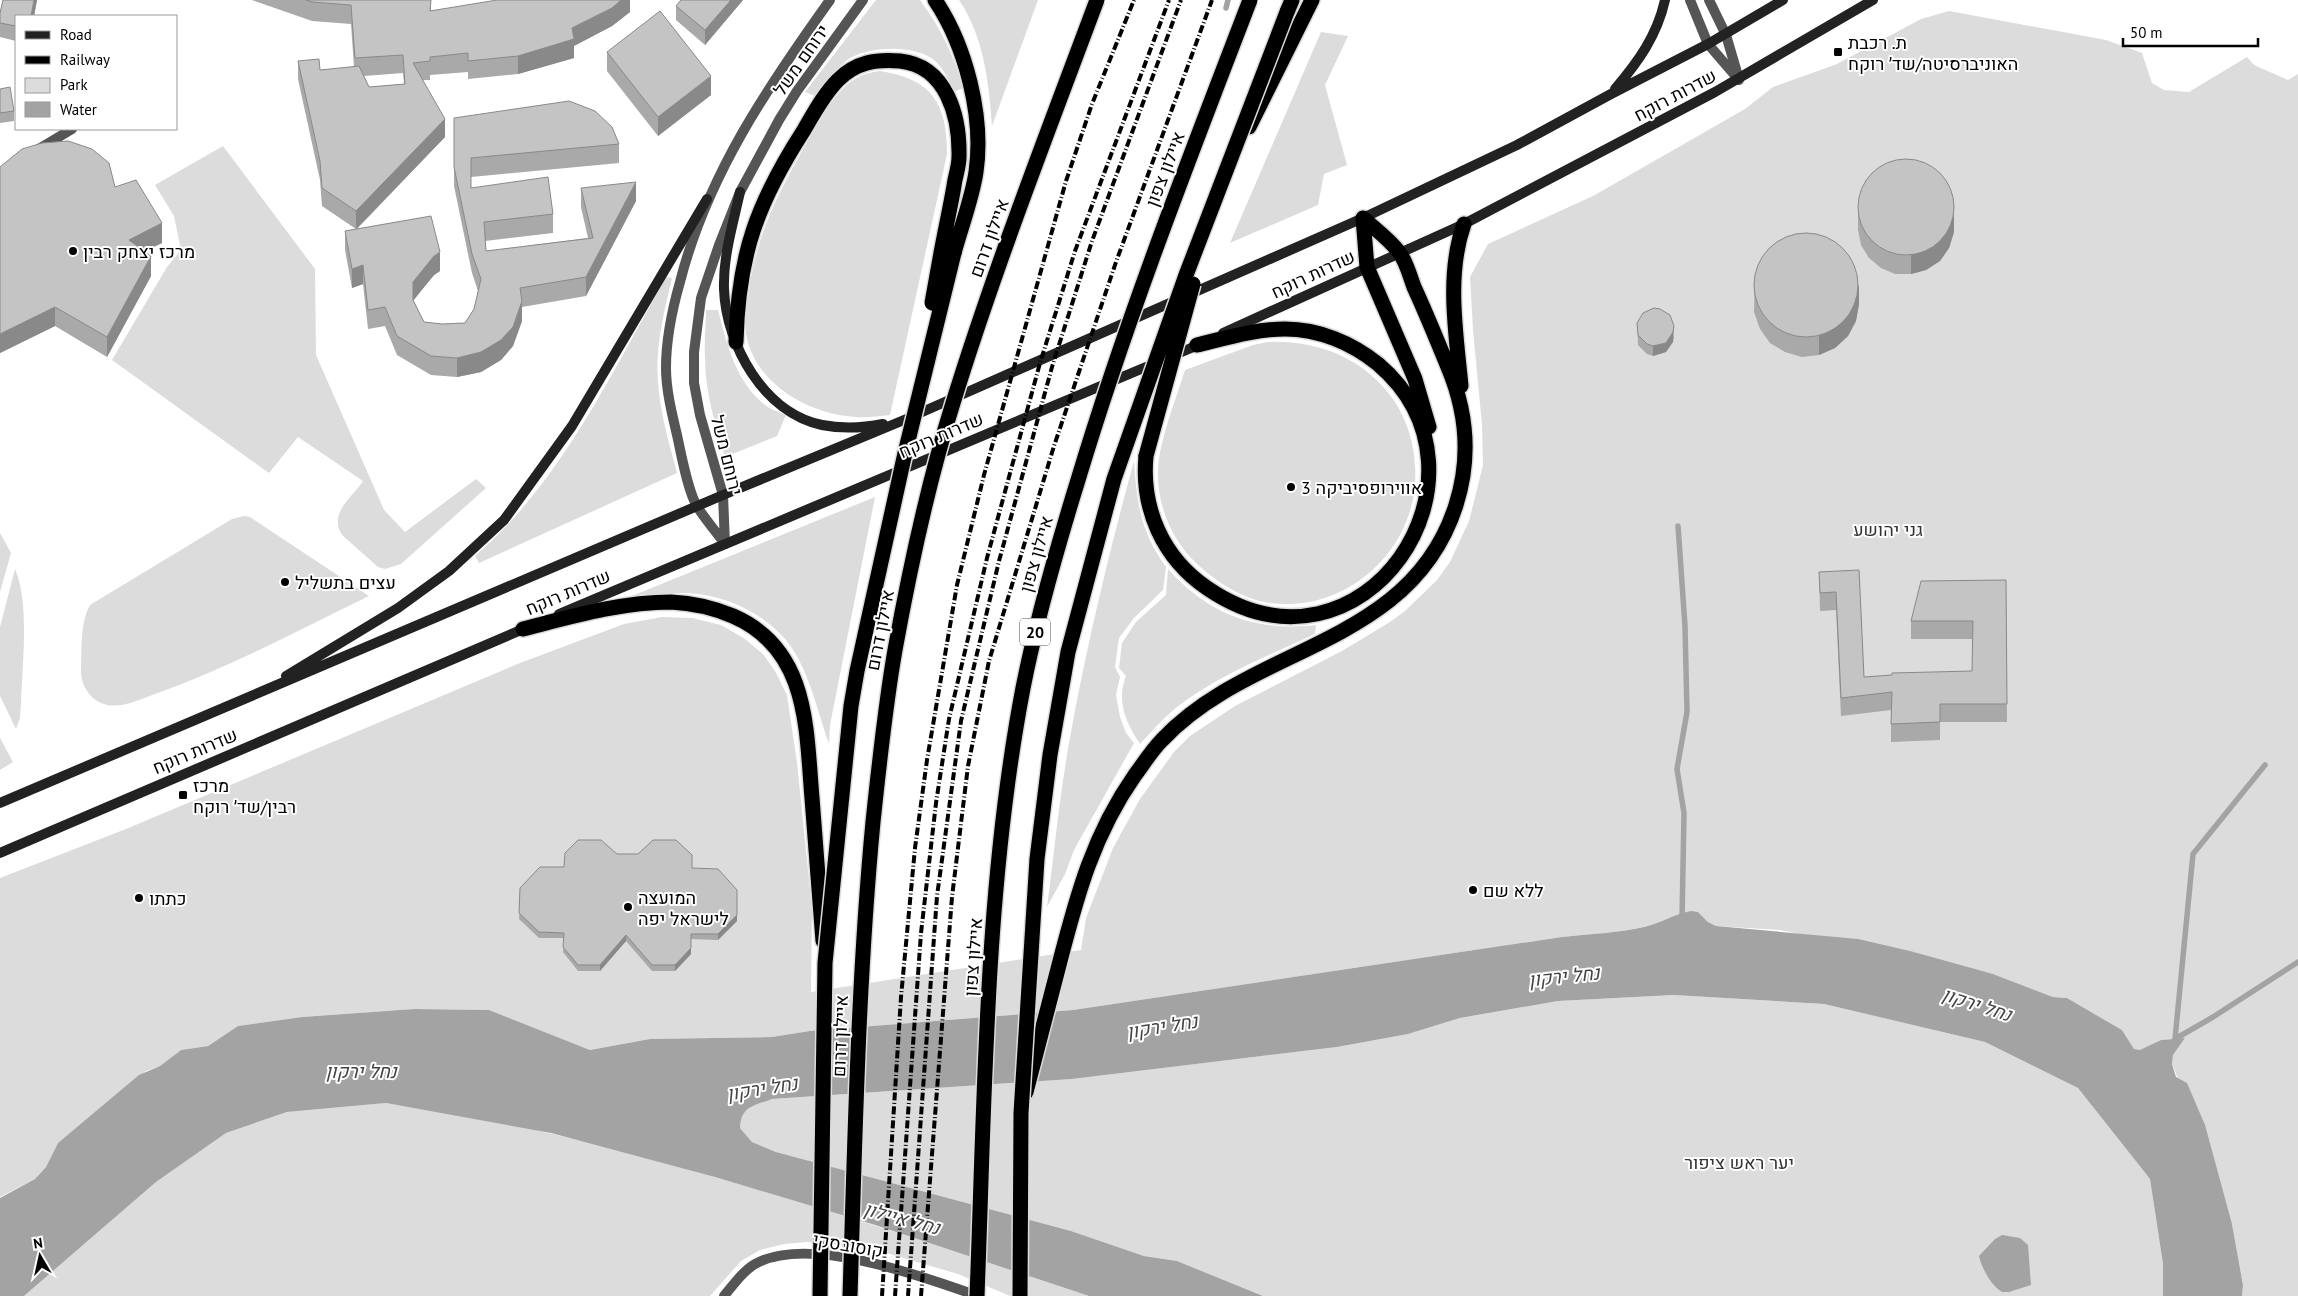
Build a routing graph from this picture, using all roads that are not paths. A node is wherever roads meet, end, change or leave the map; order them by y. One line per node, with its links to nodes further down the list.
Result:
1 (830, 0): 22 (street, ירוחם משל)
2 (863, 0): 20 (street, ירוחם משל)
3 (935, 0): 25 (highway)
4 (1097, 0): 44 (highway, איילון דרום, bridge)
5 (1250, 0): 45 (highway, איילון צפון / 20, bridge)
6 (1312, 0): 19 (highway, bridge)
7 (1665, 0): 16 (main road)
8 (1690, 0): 14 (street)
9 (1710, 0): 13 (street)
10 (1783, 0): 13 (main road, שדרות רוקח)
11 (1873, 0): 15 (main road, שדרות רוקח)
12 (1290, 6): 19 (highway, 20, bridge)
13 (1726, 35): 14 (main road, שדרות רוקח); 15 (street)
14 (1708, 44): 15 (street); 16 (main road, שדרות רוקח)
15 (1739, 80): 24 (main road, שדרות רוקח)
16 (1611, 94): 23 (main road, שדרות רוקח)
17 (70, 130): 18 (street)
18 (24, 158)
19 (1228, 168): 21 (highway, 20, bridge)
20 (740, 192): 28 (main road); 32 (street, ירוחם משל)
21 (1217, 196): 34 (highway, bridge); 41 (highway, 20, bridge)
22 (707, 200): 33 (street, ירוחם משל); 37 (main road)
23 (1364, 218): 26 (highway); 27 (highway); 30 (main road, שדרות רוקח)
24 (1464, 224): 26 (main road, שדרות רוקח); 31 (highway)
25 (948, 253): 28 (highway); 40 (highway, bridge)
26 (1400, 253): 27 (main road, שדרות רוקח); 31 (highway)
27 (1367, 268): 29 (main road, שדרות רוקח); 34 (highway)
28 (736, 342): 30 (main road)
29 (1197, 345): 34 (highway); 35 (main road, שדרות רוקח)
30 (904, 420): 32 (main road, שדרות רוקח)
31 (1465, 427): 41 (highway, bridge)
32 (723, 495): 33 (main road, שדרות רוקח); 35 (street, ירוחם משל)
33 (696, 506): 35 (street, ירוחם משל); 37 (main road, שדרות רוקח)
34 (1416, 532)
35 (725, 544): 36 (main road, שדרות רוקח)
36 (522, 629): 39 (main road, שדרות רוקח); 40 (highway, bridge)
37 (254, 695): 38 (main road, שדרות רוקח)
38 (0, 803)
39 (0, 853)
40 (825, 963): 43 (highway, bridge)
41 (1020, 1113): 46 (highway, 20, bridge)
42 (724, 1296): 45 (street, קוסובסקי)
43 (820, 1296)
44 (850, 1296)
45 (978, 1296)
46 (1020, 1296)

